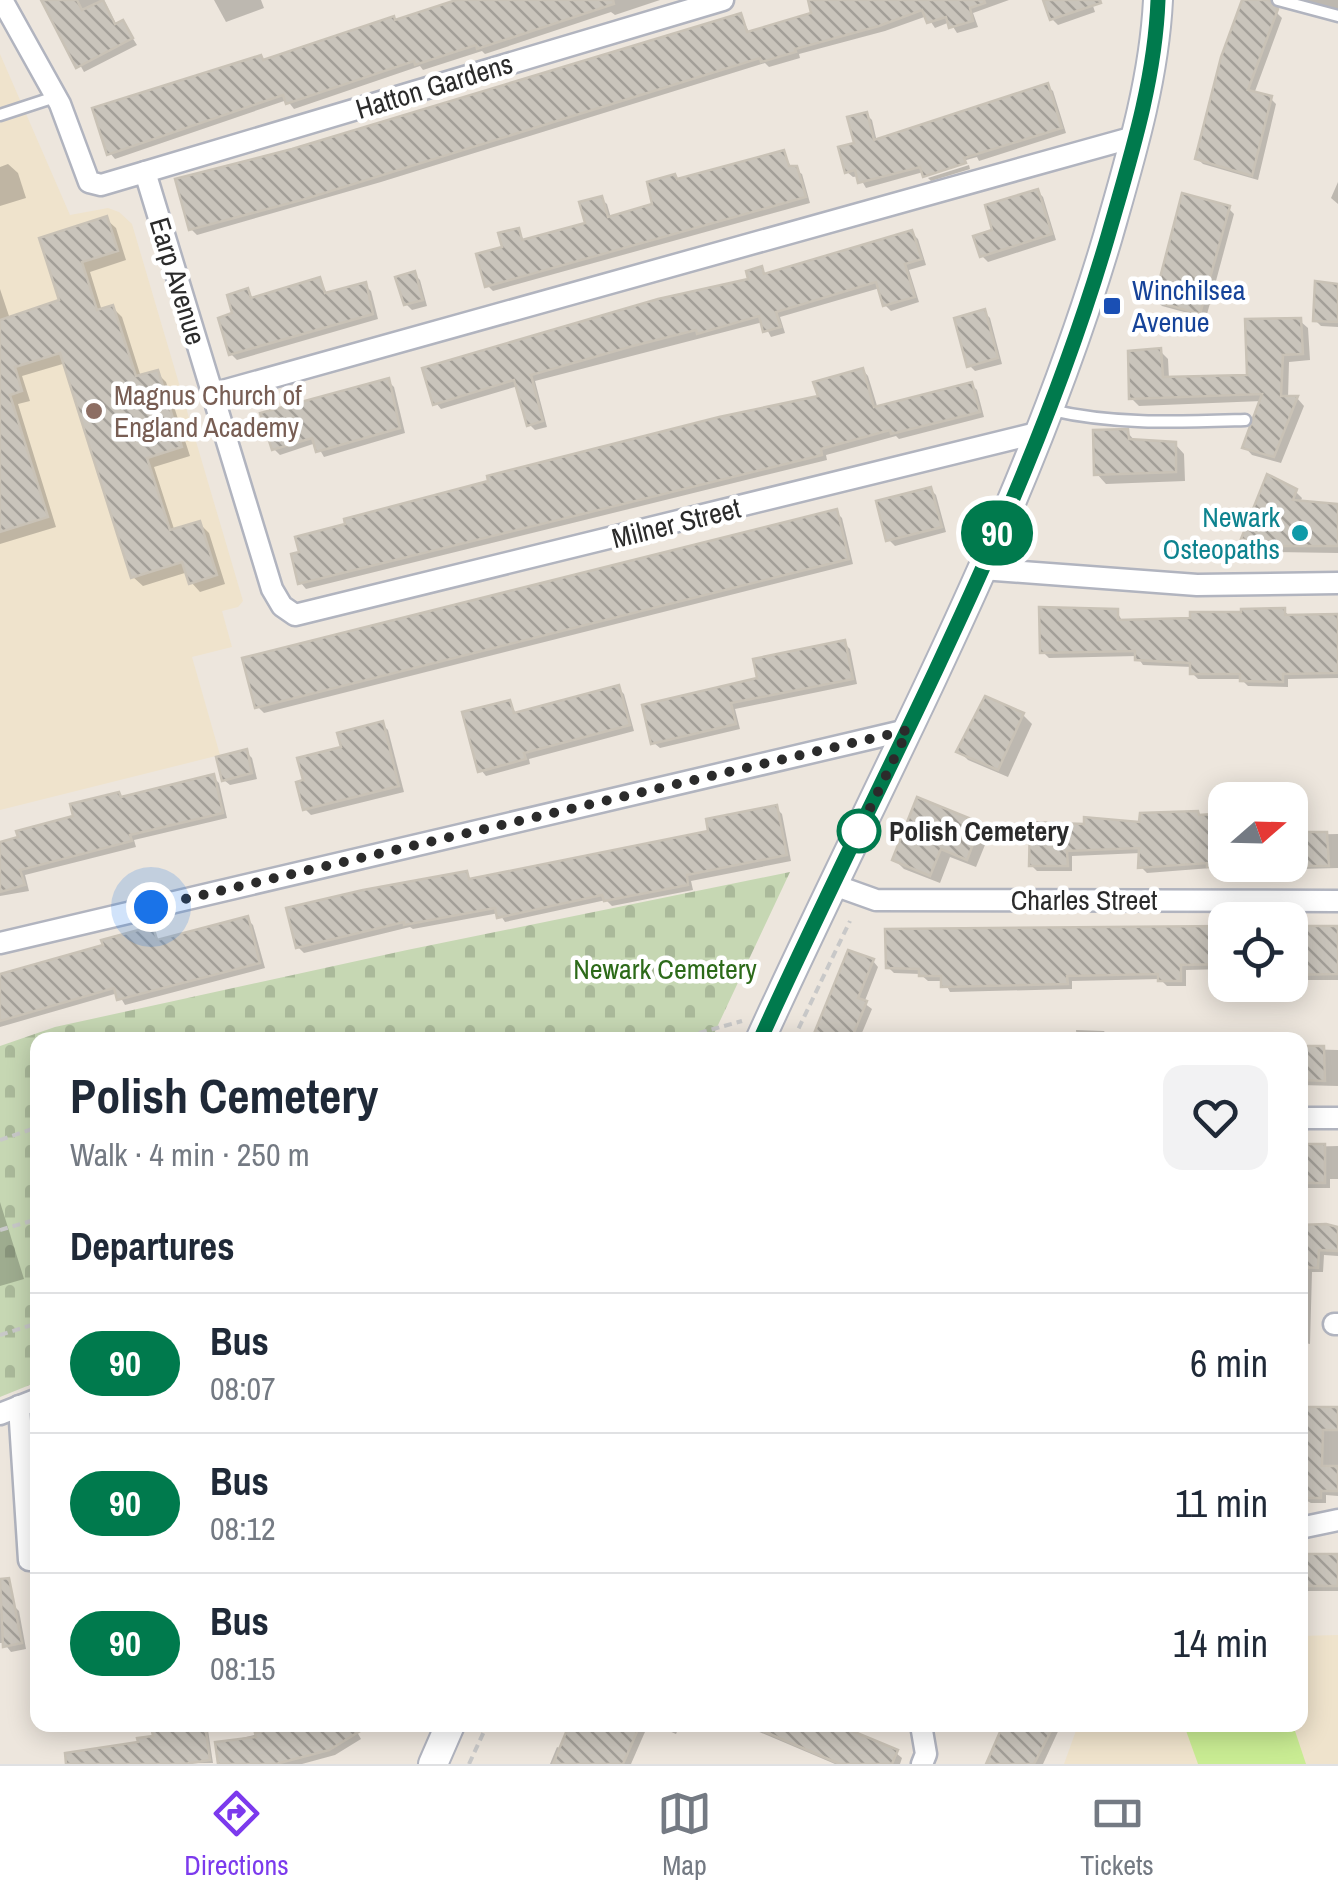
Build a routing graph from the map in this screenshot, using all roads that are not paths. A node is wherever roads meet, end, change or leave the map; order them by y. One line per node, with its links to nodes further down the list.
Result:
1 (2, 0): 6 (street)
2 (723, 0): 9 (street, Hatton Gardens)
3 (1278, 0): 5 (lane)
4 (1162, 3): 8 (main road)
5 (1338, 16)
6 (56, 96): 7 (lane); 9 (street)
7 (0, 115)
8 (1138, 136): 10 (street); 12 (main road)
9 (145, 172): 10 (street, Earp Avenue)
10 (212, 394): 15 (street, Earp Avenue)
11 (1245, 420): 12 (lane)
12 (1045, 421): 13 (main road); 15 (street, Milner Street)
13 (982, 568): 14 (street); 16 (main road)
14 (1338, 584)
15 (312, 614)
16 (908, 730): 17 (main road); 19 (street)
17 (834, 884): 18 (street, Charles Street); 20 (main road)
18 (1338, 901)
19 (0, 943)
20 (764, 1032)
21 (1308, 1118): 22 (street)
22 (1338, 1118)
23 (19, 1406): 26 (street)
24 (1338, 1520): 25 (street)
25 (1308, 1526)
26 (29, 1560)
27 (447, 1732): 29 (main road)
28 (923, 1732): 30 (street)
29 (432, 1764)
30 (922, 1764)

